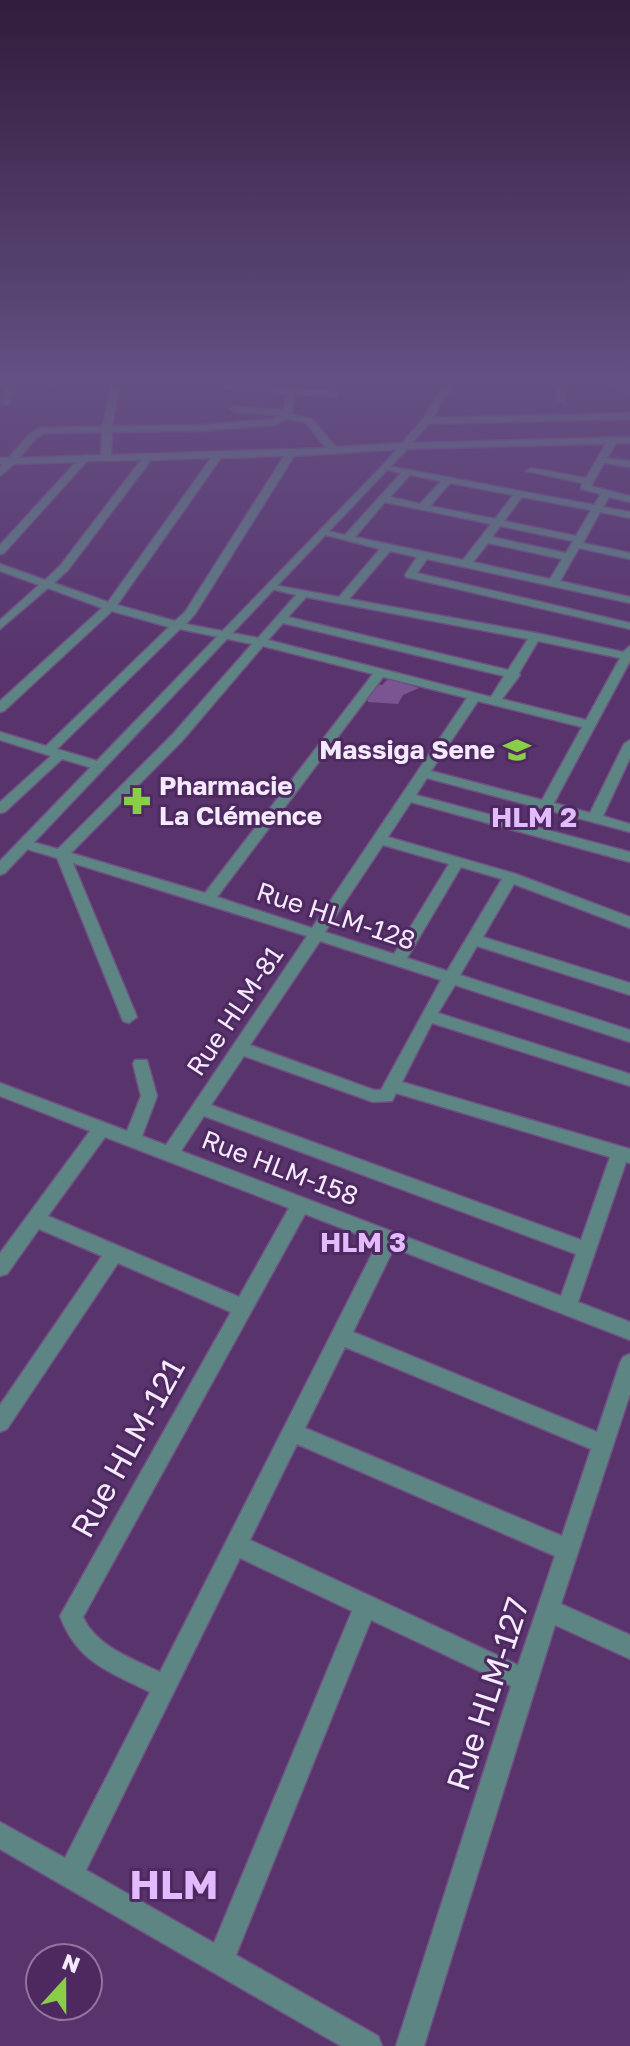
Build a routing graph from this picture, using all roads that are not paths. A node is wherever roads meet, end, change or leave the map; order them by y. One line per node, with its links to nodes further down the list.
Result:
1 (68, 476): 25 (street)
2 (133, 476): 32 (street)
3 (203, 476): 37 (street)
4 (276, 476): 39 (street)
5 (377, 476): 20 (street)
6 (403, 476): 14 (street)
7 (435, 476): 10 (street)
8 (562, 476): 11 (street)
9 (591, 476): 11 (street)
10 (448, 479): 12 (street); 16 (street)
11 (588, 481): 13 (street)
12 (520, 493): 17 (street); 19 (street)
13 (606, 494): 15 (street); 17 (street)
14 (383, 499): 16 (street); 21 (street)
15 (630, 499)
16 (422, 508): 19 (street)
17 (598, 509): 18 (street); 23 (street)
18 (630, 515)
19 (497, 523): 22 (street); 23 (street)
20 (323, 533): 21 (street); 33 (street)
21 (348, 538): 24 (street)
22 (485, 539): 28 (street); 29 (street)
23 (579, 543): 27 (street); 28 (street)
24 (387, 547): 26 (street); 36 (street)
25 (0, 551)
26 (424, 555): 29 (street); 41 (street)
27 (630, 556)
28 (570, 557): 31 (street)
29 (466, 564): 31 (street)
30 (0, 567): 32 (street)
31 (553, 583): 35 (street)
32 (48, 586): 37 (street); 40 (street)
33 (272, 586): 34 (street); 42 (street)
34 (303, 593): 36 (street); 38 (street)
35 (630, 600)
36 (341, 601): 43 (street)
37 (110, 607): 39 (street); 50 (street)
38 (280, 619): 44 (street); 47 (street)
39 (176, 625): 42 (street); 54 (street)
40 (0, 626)
41 (630, 626)
42 (223, 635): 44 (street); 55 (street)
43 (536, 636): 45 (street); 47 (street)
44 (260, 642): 46 (street); 64 (street)
45 (628, 658): 51 (street)
46 (380, 673): 48 (street); 69 (street)
47 (514, 675): 49 (street)
48 (474, 697): 49 (street); 56 (street, Rue HLM-81)
49 (494, 702): 51 (street)
50 (0, 708)
51 (589, 725): 58 (street)
52 (0, 736): 54 (street)
53 (630, 744): 60 (street)
54 (54, 752): 55 (street); 59 (street)
55 (99, 766): 63 (street)
56 (424, 773): 57 (street, Rue HLM-81); 58 (street)
57 (408, 797): 62 (street, Rue HLM-81); 65 (street)
58 (546, 805): 60 (street)
59 (0, 809)
60 (595, 818): 61 (street)
61 (630, 828)
62 (379, 839): 66 (street); 71 (street, Rue HLM-81)
63 (25, 844): 64 (street, Rue HLM-128); 67 (street)
64 (62, 854): 69 (street, Rue HLM-128); 77 (street)
65 (630, 857)
66 (457, 862): 68 (street); 73 (street)
67 (0, 870)
68 (511, 877): 70 (street); 72 (street)
69 (208, 899): 71 (street, Rue HLM-128)
70 (630, 923)
71 (316, 934): 73 (street, Rue HLM-128); 79 (street, Rue HLM-81)
72 (475, 940): 74 (street); 75 (street)
73 (397, 962): 74 (street, Rue HLM-128)
74 (451, 978): 76 (street); 78 (street, Rue HLM-128)
75 (630, 989)
76 (428, 1016): 81 (street); 83 (street)
77 (129, 1017)
78 (630, 1036)
79 (240, 1048): 83 (street); 84 (street, Rue HLM-81)
80 (141, 1064): 86 (street)
81 (630, 1080)
82 (0, 1089): 85 (street, Rue HLM-158)
83 (387, 1092): 88 (street)
84 (200, 1108): 87 (street, Rue HLM-81); 92 (street)
85 (102, 1128): 86 (street, Rue HLM-158); 90 (street)
86 (132, 1139): 87 (street, Rue HLM-158)
87 (170, 1153): 89 (street, Rue HLM-158)
88 (625, 1156): 92 (street)
89 (301, 1204): 91 (street, Rue HLM-158); 96 (street, Rue HLM-121)
90 (35, 1219): 93 (street); 94 (street)
91 (390, 1238): 95 (street, Rue HLM-158); 98 (street)
92 (587, 1250): 95 (street)
93 (114, 1253): 96 (street); 100 (street)
94 (0, 1268)
95 (567, 1306): 97 (street, Rue HLM-158)
96 (243, 1308): 109 (street, Rue HLM-121)
97 (630, 1331)
98 (340, 1336): 101 (street); 102 (street)
99 (630, 1363): 102 (street, Rue HLM-127)
100 (0, 1422)
101 (292, 1432): 103 (street); 104 (street)
102 (603, 1444): 104 (street, Rue HLM-127)
103 (236, 1545): 105 (street); 109 (street)
104 (568, 1550): 106 (street, Rue HLM-127)
105 (366, 1605): 108 (street); 112 (street)
106 (548, 1610): 107 (street); 108 (street, Rue HLM-127)
107 (630, 1647)
108 (525, 1680): 114 (street, Rue HLM-127)
109 (165, 1687): 111 (street)
110 (0, 1835): 111 (street)
111 (70, 1875): 112 (street)
112 (220, 1961): 113 (street)
113 (352, 2042)
114 (410, 2046)

